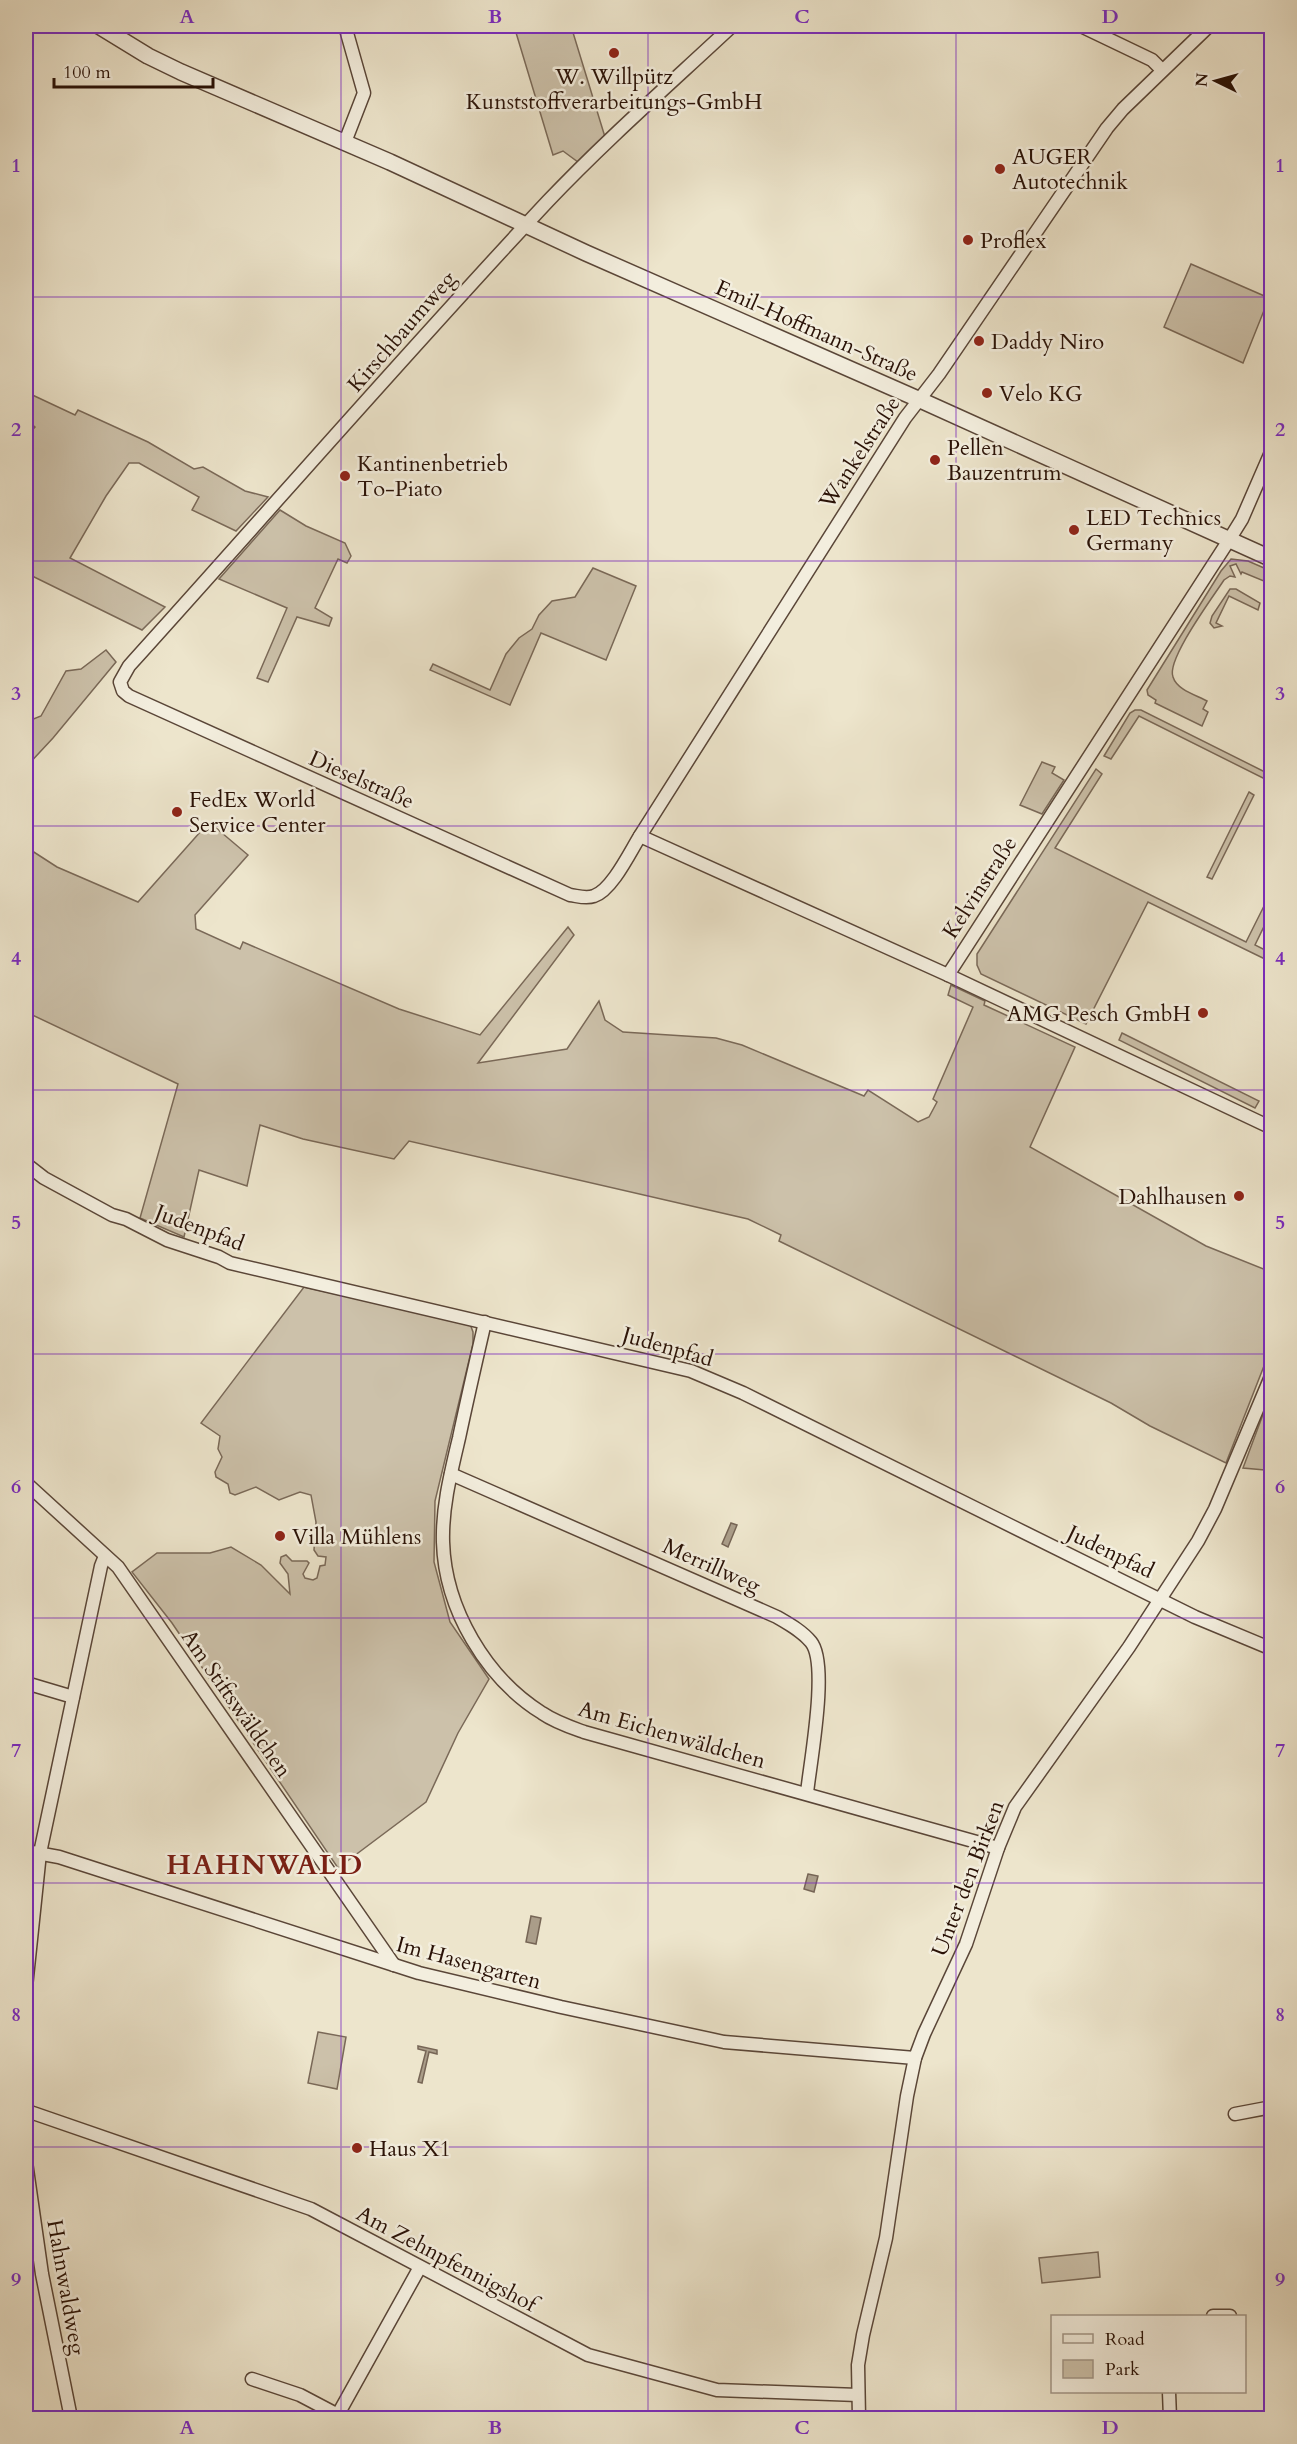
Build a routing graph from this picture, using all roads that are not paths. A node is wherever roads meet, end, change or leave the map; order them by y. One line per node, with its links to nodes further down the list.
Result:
1 (99, 26): 7 (street, Emil-Hoffmann-Straße)
2 (345, 26): 7 (street)
3 (732, 26): 8 (street, Kirschbaumweg)
4 (1082, 26): 6 (street)
5 (1209, 26): 6 (street, Wankelstraße)
6 (1162, 70): 9 (street, Wankelstraße)
7 (345, 142): 8 (street, Emil-Hoffmann-Straße)
8 (528, 224): 9 (street, Emil-Hoffmann-Straße); 13 (street, Kirschbaumweg)
9 (918, 399): 11 (street, Emil-Hoffmann-Straße); 14 (street, Wankelstraße)
10 (1272, 450): 11 (street, Kelvinstraße)
11 (1229, 540): 12 (street, Emil-Hoffmann-Straße); 16 (street, Kelvinstraße)
12 (1272, 559)
13 (120, 682): 15 (street, Dieselstraße)
14 (640, 836): 15 (street, Wankelstraße); 16 (street, Kelvinstraße)
15 (596, 896)
16 (948, 975): 17 (street)
17 (1272, 1128)
18 (26, 1164): 19 (street, Judenpfad)
19 (485, 1322): 21 (street, Am Eichenwäldchen); 24 (street, Judenpfad)
20 (1272, 1374): 24 (street, Unter den Birken)
21 (450, 1474): 28 (street, Am Eichenwäldchen); 28 (street, Merrillweg)
22 (26, 1483): 23 (street, Am Stiftswäldchen)
23 (105, 1556): 27 (street); 32 (street, Am Stiftswäldchen)
24 (1159, 1598): 25 (street, Judenpfad); 29 (street, Unter den Birken)
25 (1272, 1649)
26 (26, 1683): 27 (street)
27 (73, 1697): 31 (street)
28 (807, 1793): 29 (street, Am Eichenwäldchen)
29 (998, 1848): 34 (street, Unter den Birken)
30 (26, 1851): 31 (street, Im Hasengarten)
31 (40, 1853): 32 (street, Im Hasengarten); 33 (street)
32 (394, 1965): 34 (street, Im Hasengarten)
33 (26, 1987)
34 (915, 2058): 42 (street, Unter den Birken)
35 (1272, 2108): 37 (street)
36 (26, 2112): 39 (street, Am Zehnpfennigshof)
37 (1235, 2114)
38 (26, 2162): 44 (street, Hahnwaldweg)
39 (420, 2267): 42 (street, Am Zehnpfennigshof); 43 (street)
40 (252, 2379): 43 (street)
41 (1169, 2393): 46 (street)
42 (858, 2395): 45 (street, Unter den Birken)
43 (337, 2417)
44 (71, 2418)
45 (859, 2418)
46 (1170, 2418)

